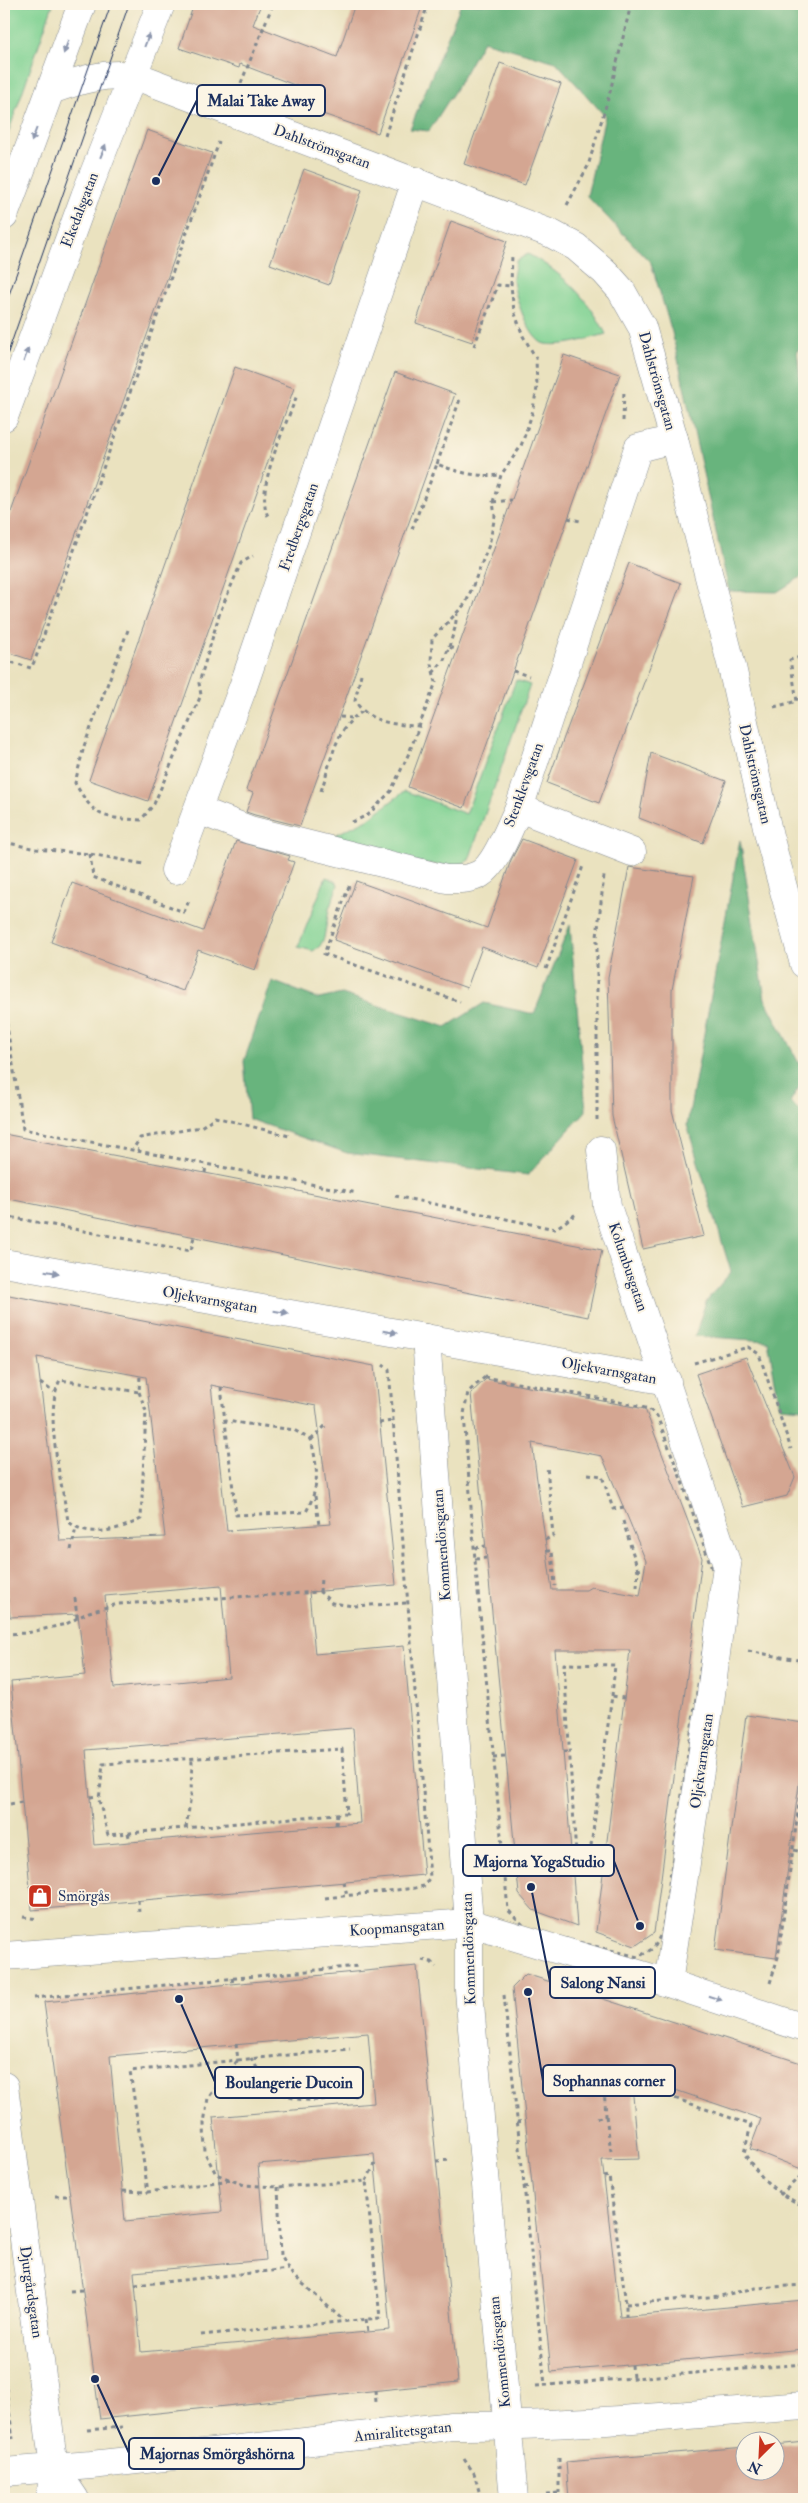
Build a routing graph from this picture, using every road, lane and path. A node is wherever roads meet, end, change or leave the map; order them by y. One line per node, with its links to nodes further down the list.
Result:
1 (5, 4): 7 (path)
2 (82, 4): 10 (street, one-way to 10)
3 (161, 4): 8 (street, Ekedalsgatan, one-way to 3)
4 (273, 4): 9 (path)
5 (428, 4): 12 (path)
6 (631, 4): 15 (path)
7 (4, 8)
8 (133, 76): 10 (street, Dahlströmsgatan); 13 (street, Dahlströmsgatan); 22 (street, Ekedalsgatan, one-way to 8)
9 (240, 86)
10 (51, 90): 14 (street, one-way to 14)
11 (212, 136): 37 (path)
12 (384, 139)
13 (416, 181): 15 (street, Dahlströmsgatan); 49 (street, Fredbergsgatan)
14 (4, 216)
15 (552, 234): 24 (street, Dahlströmsgatan)
16 (513, 248): 17 (path)
17 (511, 286): 18 (path); 26 (path)
18 (474, 346)
19 (624, 381): 23 (path)
20 (297, 395): 29 (path)
21 (460, 399): 25 (path)
22 (4, 417)
23 (622, 430)
24 (674, 439): 43 (street, Dahlströmsgatan); 48 (street, Stenklevsgatan)
25 (437, 464): 26 (path); 30 (path)
26 (501, 475): 28 (path)
27 (512, 500): 28 (path)
28 (494, 502): 32 (path)
29 (271, 522)
30 (412, 529)
31 (257, 554): 33 (path)
32 (457, 612): 34 (path); 39 (path)
33 (128, 630)
34 (449, 647): 35 (path); 39 (path)
35 (458, 650)
36 (804, 656): 43 (path)
37 (4, 660)
38 (513, 671): 41 (path)
39 (433, 673): 46 (path)
40 (360, 674): 42 (path)
41 (536, 679)
42 (362, 712): 45 (path); 46 (path)
43 (742, 715): 55 (street, Dahlströmsgatan)
44 (340, 717): 45 (path)
45 (351, 718): 47 (path)
46 (419, 726): 50 (path)
47 (321, 791)
48 (519, 808): 52 (street); 53 (street, Stenklevsgatan)
49 (198, 810): 53 (street, Stenklevsgatan); 54 (street, Fredbergsgatan)
50 (345, 825)
51 (4, 842): 54 (path)
52 (611, 844): 56 (path); 60 (path)
53 (360, 858): 57 (path)
54 (175, 870)
55 (804, 964)
56 (546, 969)
57 (460, 1002)
58 (4, 1007): 61 (path)
59 (289, 1136): 61 (path)
60 (599, 1138): 66 (street, Kolumbusgatan)
61 (140, 1153): 62 (path)
62 (206, 1165): 63 (path); 64 (path)
63 (205, 1173)
64 (357, 1193)
65 (395, 1196): 66 (path)
66 (608, 1206): 74 (street, Kolumbusgatan)
67 (4, 1216): 68 (path)
68 (194, 1236)
69 (4, 1264): 70 (street, Oljekvarnsgatan, one-way to 70)
70 (426, 1338): 74 (street, Oljekvarnsgatan); 139 (street, Kommendörsgatan)
71 (381, 1362): 80 (path)
72 (693, 1364): 84 (path)
73 (140, 1376): 78 (path)
74 (667, 1381): 109 (street, Oljekvarnsgatan)
75 (40, 1383): 77 (path)
76 (221, 1387): 79 (path)
77 (54, 1392): 78 (path); 91 (path)
78 (139, 1392): 91 (path)
79 (225, 1421): 83 (path); 87 (path)
80 (392, 1421): 81 (path); 106 (path)
81 (380, 1423)
82 (327, 1424): 83 (path)
83 (311, 1440): 87 (path)
84 (791, 1449)
85 (547, 1466): 92 (path)
86 (588, 1474): 88 (path)
87 (315, 1496): 90 (path)
88 (624, 1507)
89 (623, 1521): 100 (path)
90 (319, 1525)
91 (76, 1528): 95 (path)
92 (545, 1540)
93 (485, 1546): 94 (path)
94 (474, 1548): 98 (path); 116 (path)
95 (71, 1550)
96 (546, 1551): 102 (path)
97 (486, 1558): 98 (path)
98 (475, 1560): 116 (path)
99 (645, 1568): 100 (path)
100 (638, 1570): 103 (path)
101 (321, 1578): 104 (path)
102 (555, 1586)
103 (637, 1587)
104 (320, 1592): 106 (path); 107 (path)
105 (75, 1598): 107 (path)
106 (408, 1603): 131 (path)
107 (78, 1618): 108 (path)
108 (4, 1634)
109 (717, 1645): 110 (path); 145 (street, Oljekvarnsgatan)
110 (804, 1662)
111 (612, 1696): 112 (path); 114 (path); 114 (path)
112 (624, 1698)
113 (563, 1752): 114 (path)
114 (569, 1752)
115 (505, 1756): 116 (path)
116 (493, 1757)
117 (192, 1758): 119 (path); 123 (path); 125 (path)
118 (804, 1768): 128 (path)
119 (99, 1796): 120 (path); 126 (path)
120 (90, 1797)
121 (22, 1802): 122 (path)
122 (10, 1804)
123 (337, 1814): 124 (path); 125 (path)
124 (336, 1824)
125 (186, 1828): 126 (path)
126 (128, 1833): 127 (path)
127 (130, 1841)
128 (794, 1850): 129 (path); 147 (path)
129 (804, 1852)
130 (344, 1882): 131 (path)
131 (347, 1896): 132 (path)
132 (318, 1899)
133 (138, 1900): 135 (path)
134 (149, 1912): 135 (path)
135 (139, 1913): 136 (path)
136 (130, 1914)
137 (23, 1918): 138 (path)
138 (47, 1920)
139 (469, 1923): 140 (street, Koopmansgatan); 145 (street, Koopmansgatan); 196 (street, Kommendörsgatan)
140 (4, 1956)
141 (419, 1960): 143 (path)
142 (360, 1966): 144 (path)
143 (439, 1970)
144 (232, 1978): 146 (path); 149 (path)
145 (668, 1983): 150 (street, Koopmansgatan, one-way to 150)
146 (233, 1984)
147 (769, 1984)
148 (503, 1985): 162 (path)
149 (34, 1998)
150 (804, 2028)
151 (236, 2044): 154 (path)
152 (350, 2049): 153 (path)
153 (252, 2058): 154 (path); 158 (path)
154 (238, 2060): 169 (path); 175 (path)
155 (630, 2085): 159 (path)
156 (4, 2086): 202 (street, Djurgårdsgatan)
157 (660, 2093): 176 (path)
158 (361, 2095)
159 (606, 2116): 160 (path); 164 (path)
160 (597, 2118)
161 (526, 2121): 162 (path)
162 (518, 2122): 173 (path)
163 (454, 2151): 165 (path)
164 (611, 2151)
165 (436, 2161)
166 (375, 2164): 170 (path)
167 (804, 2173): 176 (path)
168 (604, 2177): 185 (path)
169 (232, 2180): 172 (path); 175 (path)
170 (366, 2181): 172 (path); 187 (path)
171 (532, 2186): 173 (path)
172 (278, 2187): 180 (path)
173 (524, 2187): 195 (path)
174 (123, 2191): 175 (path)
175 (148, 2192)
176 (780, 2195): 179 (path)
177 (55, 2196): 178 (path)
178 (70, 2196)
179 (804, 2206)
180 (289, 2269): 181 (path); 188 (path)
181 (135, 2285)
182 (804, 2285): 185 (path)
183 (82, 2290): 184 (path)
184 (70, 2291)
185 (626, 2304): 186 (path)
186 (626, 2317)
187 (366, 2319): 188 (path); 189 (path)
188 (345, 2321): 190 (path)
189 (368, 2332)
190 (200, 2335)
191 (804, 2364): 194 (path)
192 (632, 2365): 194 (path)
193 (4, 2373): 203 (path)
194 (633, 2378): 195 (path)
195 (545, 2385): 196 (path)
196 (504, 2389): 200 (street, Kommendörsgatan)
197 (375, 2390): 198 (path)
198 (376, 2403)
199 (804, 2406): 200 (street, Amiralitetsgatan)
200 (508, 2427): 202 (street, Amiralitetsgatan); 207 (street, Kommendörsgatan)
201 (566, 2458): 204 (path)
202 (54, 2468): 203 (street, Amiralitetsgatan); 205 (street, Djurgårdsgatan); 206 (street, Djurgårdsgatan)
203 (10, 2472)
204 (559, 2493)
205 (50, 2499)
206 (75, 2499)
207 (514, 2499)

